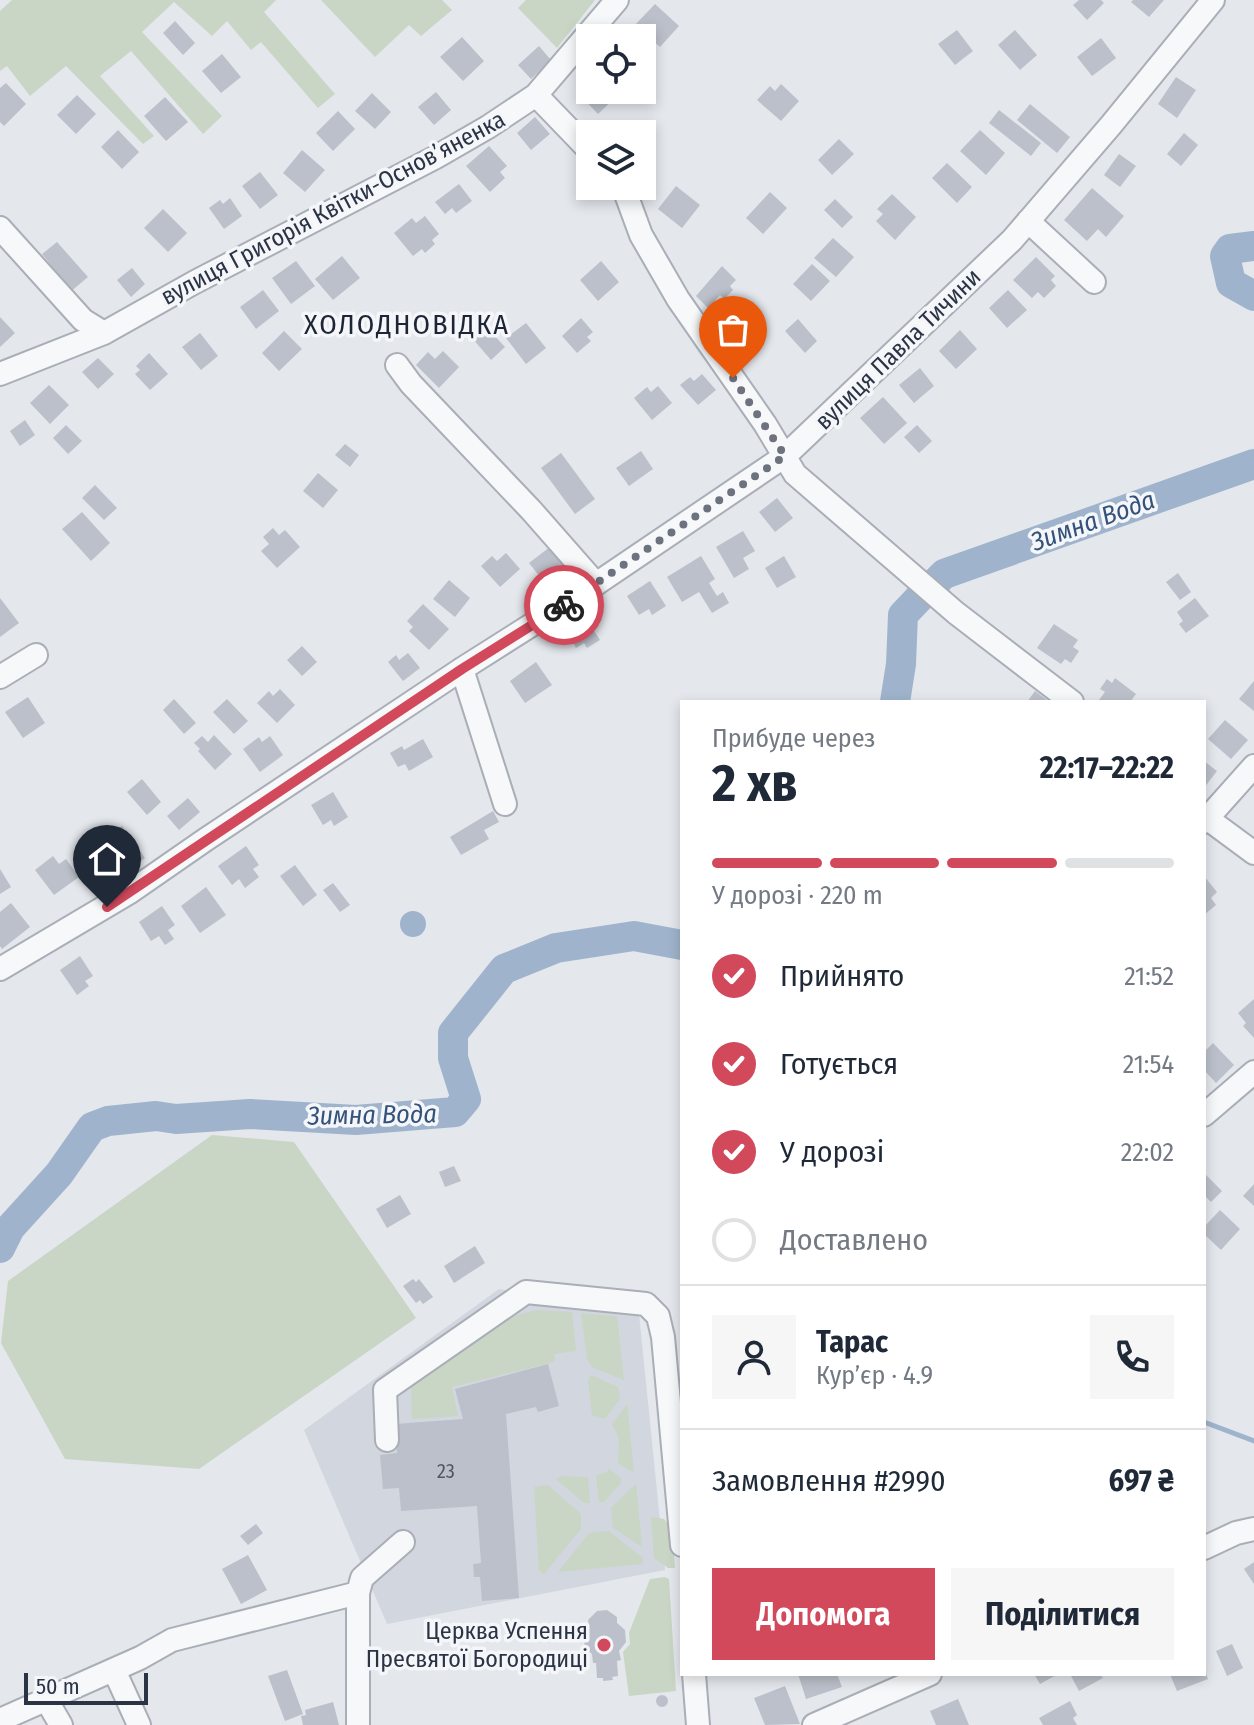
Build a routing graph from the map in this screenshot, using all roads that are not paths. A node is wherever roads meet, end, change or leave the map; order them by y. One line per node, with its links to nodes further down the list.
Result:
1 (617, 0): 3 (street, вулиця Григорія Квітки-Основʼяненка)
2 (1213, 0): 6 (street, вулиця Павла Тичини)
3 (536, 95): 4 (street); 9 (street, вулиця Григорія Квітки-Основʼяненка)
4 (576, 136)
5 (628, 200): 12 (street)
6 (1028, 221): 8 (street); 12 (street, вулиця Павла Тичини)
7 (0, 228): 9 (street)
8 (1094, 282)
9 (104, 333): 11 (street, вулиця Григорія Квітки-Основʼяненка)
10 (397, 365): 13 (street)
11 (0, 374)
12 (785, 456): 13 (street, вулиця Павла Тичини); 17 (street)
13 (596, 584): 15 (street, вулиця Павла Тичини)
14 (36, 655): 16 (street)
15 (462, 669): 19 (street); 23 (street, вулиця Павла Тичини)
16 (0, 677)
17 (1069, 700)
18 (1254, 766): 20 (street)
19 (505, 804)
20 (1206, 818)
21 (1206, 820): 22 (street)
22 (1254, 853)
23 (0, 969)
24 (1254, 1072): 25 (street)
25 (1206, 1113)
26 (387, 1440): 27 (street)
27 (680, 1523)
28 (1254, 1529): 30 (street)
29 (403, 1542): 31 (street)
30 (1206, 1547)
31 (358, 1593): 32 (street); 39 (street)
32 (114, 1670): 35 (street); 38 (street)
33 (694, 1676): 40 (street)
34 (925, 1676): 41 (street)
35 (47, 1701): 36 (street); 37 (street)
36 (0, 1720)
37 (61, 1725)
38 (139, 1725)
39 (358, 1725)
40 (698, 1725)
41 (814, 1725)

